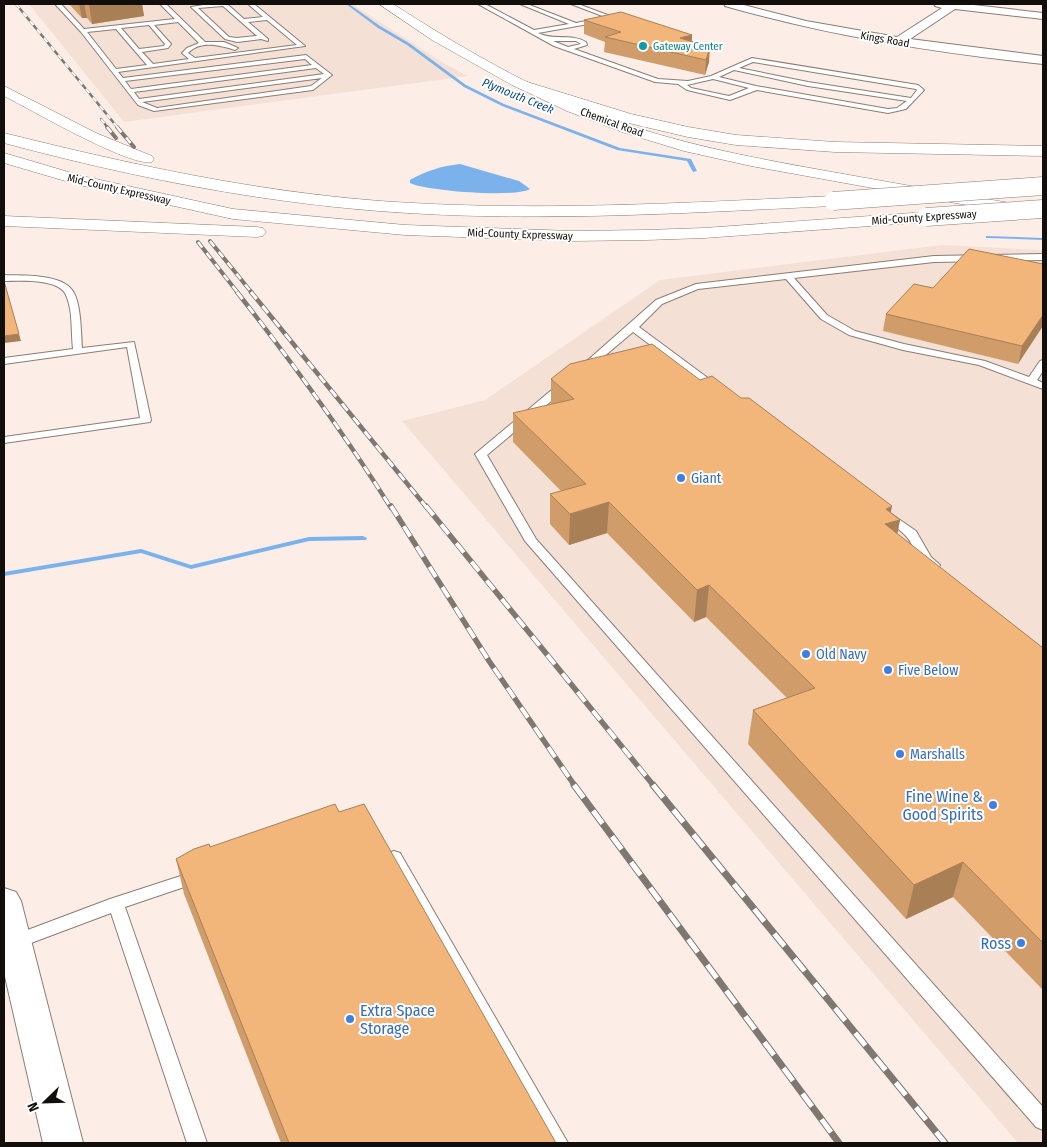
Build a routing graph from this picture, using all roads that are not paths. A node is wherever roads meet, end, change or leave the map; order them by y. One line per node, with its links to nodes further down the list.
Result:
1 (58, 4): 18 (lane)
2 (162, 4): 13 (lane)
3 (251, 4): 12 (lane)
4 (385, 4): 38 (main road, Chemical Road)
5 (481, 4): 19 (lane)
6 (523, 4): 16 (lane)
7 (574, 4): 16 (lane)
8 (729, 4): 22 (street, Kings Road)
9 (939, 4): 10 (street)
10 (952, 6): 11 (street); 22 (street)
11 (1043, 16)
12 (267, 18): 14 (lane); 25 (lane)
13 (180, 20): 15 (lane); 23 (lane)
14 (243, 20): 20 (lane); 20 (lane)
15 (150, 24): 17 (lane); 26 (lane)
16 (577, 25): 19 (lane)
17 (117, 27): 18 (lane); 26 (lane)
18 (83, 31): 33 (lane)
19 (534, 32): 21 (lane)
20 (262, 37): 25 (lane)
21 (545, 39): 24 (lane); 24 (lane)
22 (898, 42): 29 (street, Kings Road)
23 (204, 44): 27 (lane); 28 (lane)
24 (568, 49): 37 (lane)
25 (277, 50): 27 (lane)
26 (138, 51): 30 (lane)
27 (242, 54): 28 (lane)
28 (193, 60): 30 (lane)
29 (1043, 60)
30 (151, 66): 33 (lane)
31 (317, 66): 34 (lane); 36 (lane); 41 (lane)
32 (732, 68): 35 (lane); 42 (lane); 42 (lane)
33 (114, 71): 36 (lane)
34 (329, 75): 43 (lane); 43 (lane)
35 (713, 77): 37 (lane); 39 (lane)
36 (121, 80): 41 (lane)
37 (678, 83): 39 (lane)
38 (524, 85): 45 (main road); 49 (main road, Chemical Road)
39 (756, 88): 42 (lane)
40 (4, 90): 48 (main road)
41 (130, 90): 43 (lane)
42 (912, 100)
43 (138, 101)
44 (4, 138): 48 (main road, Mid-County Expressway)
45 (1043, 151)
46 (4, 158): 51 (main road, Mid-County Expressway)
47 (1043, 186): 48 (main road, Mid-County Expressway, bridge)
48 (242, 190)
49 (1043, 210): 51 (main road, Mid-County Expressway, bridge)
50 (4, 221): 51 (main road)
51 (488, 233)
52 (1043, 257): 53 (lane)
53 (787, 275): 55 (lane); 59 (lane)
54 (4, 278): 56 (lane)
55 (633, 327): 61 (lane); 70 (lane)
56 (78, 351): 57 (lane); 62 (lane)
57 (4, 361)
58 (1043, 363): 59 (lane)
59 (1032, 381): 60 (lane)
60 (1043, 386)
61 (723, 394)
62 (4, 440)
63 (881, 511): 64 (lane)
64 (940, 570)
65 (385, 842): 73 (lane)
66 (210, 872): 68 (lane)
67 (4, 901): 69 (street)
68 (116, 904): 69 (lane); 72 (lane)
69 (14, 942): 71 (street)
70 (1043, 1121)
71 (63, 1143)
72 (197, 1143)
73 (558, 1143)

